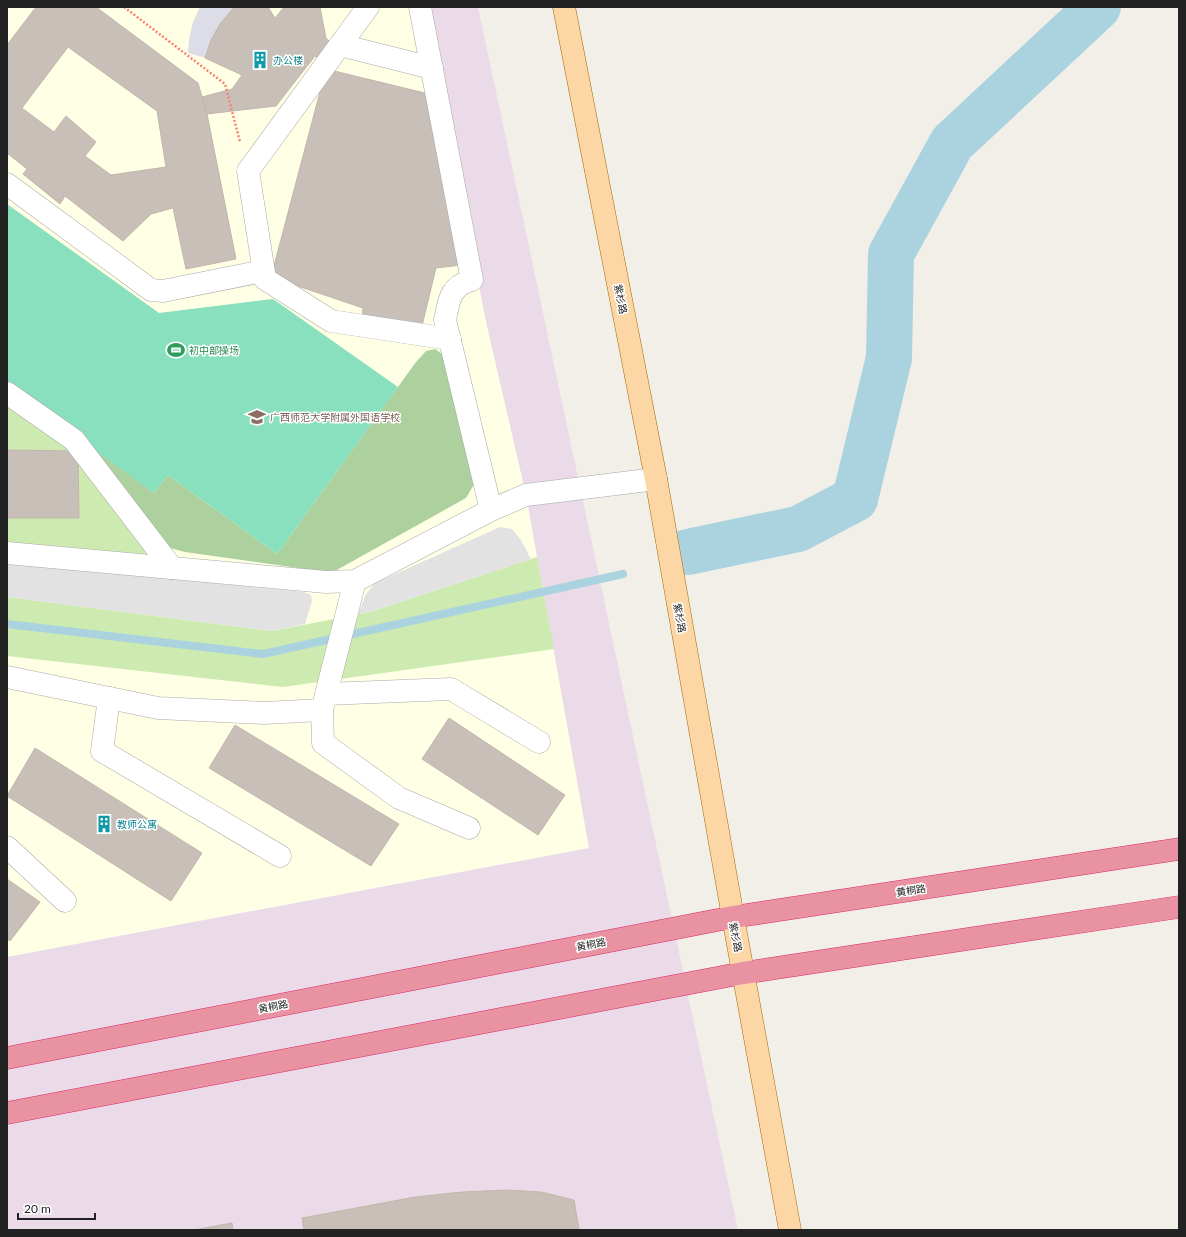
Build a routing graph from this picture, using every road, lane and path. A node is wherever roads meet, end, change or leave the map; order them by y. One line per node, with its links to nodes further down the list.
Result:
1 (124, 7): 7 (path)
2 (368, 7): 5 (street)
3 (420, 7): 6 (street)
4 (564, 7): 12 (main road, 紫杉路)
5 (340, 45): 6 (street); 7 (street)
6 (432, 68): 10 (street)
7 (248, 171): 9 (street)
8 (7, 184): 9 (street)
9 (263, 271): 10 (street)
10 (450, 339): 13 (street)
11 (7, 394): 15 (street)
12 (656, 479): 13 (street); 27 (main road, 紫杉路)
13 (491, 510): 16 (street)
14 (7, 553): 15 (street)
15 (172, 568): 16 (street)
16 (355, 581): 19 (street)
17 (7, 677): 18 (street)
18 (109, 698): 19 (street); 24 (street)
19 (324, 702): 20 (street); 21 (street)
20 (539, 742)
21 (470, 828)
22 (7, 847): 25 (street)
23 (1179, 849): 27 (highway, 黄桐路)
24 (280, 856)
25 (65, 901)
26 (1179, 907): 28 (highway)
27 (732, 917): 28 (main road, 紫杉路); 29 (highway, 黄桐路)
28 (743, 973): 30 (highway); 31 (main road, 紫杉路)
29 (7, 1058)
30 (7, 1113)
31 (790, 1230)

